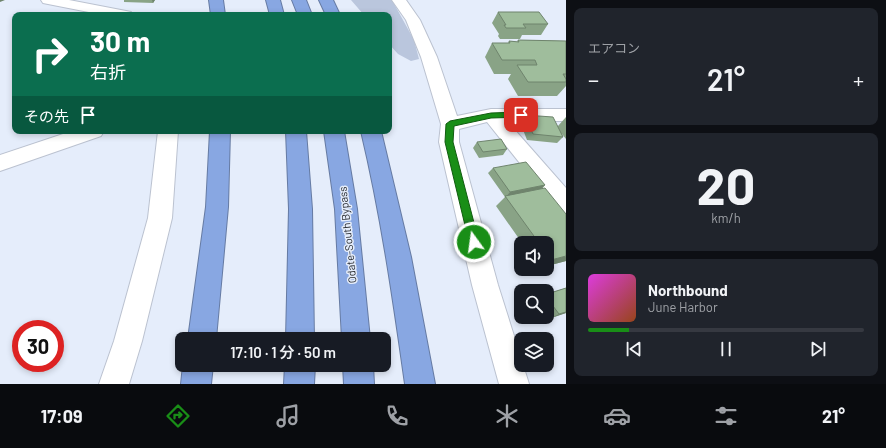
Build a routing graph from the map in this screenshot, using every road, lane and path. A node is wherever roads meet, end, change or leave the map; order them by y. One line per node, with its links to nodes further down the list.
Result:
1 (48, 0): 7 (street)
2 (216, 0): 8 (highway)
3 (273, 0): 9 (highway)
4 (299, 0): 10 (highway)
5 (326, 0): 11 (highway)
6 (399, 0): 14 (street)
7 (110, 12)
8 (218, 12)
9 (276, 12)
10 (304, 12)
11 (332, 12)
12 (491, 115): 13 (street); 14 (street); 22 (street)
13 (566, 115)
14 (450, 124): 34 (street)
15 (85, 134): 21 (street)
16 (168, 134): 29 (street)
17 (220, 134): 23 (highway)
18 (296, 134): 24 (highway)
19 (335, 134): 25 (highway, Odate-South Bypass)
20 (372, 134): 33 (highway)
21 (0, 163)
22 (566, 204)
23 (203, 332)
24 (300, 332)
25 (356, 332)
26 (197, 372): 30 (highway)
27 (300, 372): 31 (highway)
28 (358, 372): 32 (highway)
29 (114, 384)
30 (196, 384)
31 (299, 384)
32 (359, 384)
33 (420, 384)
34 (514, 384)

